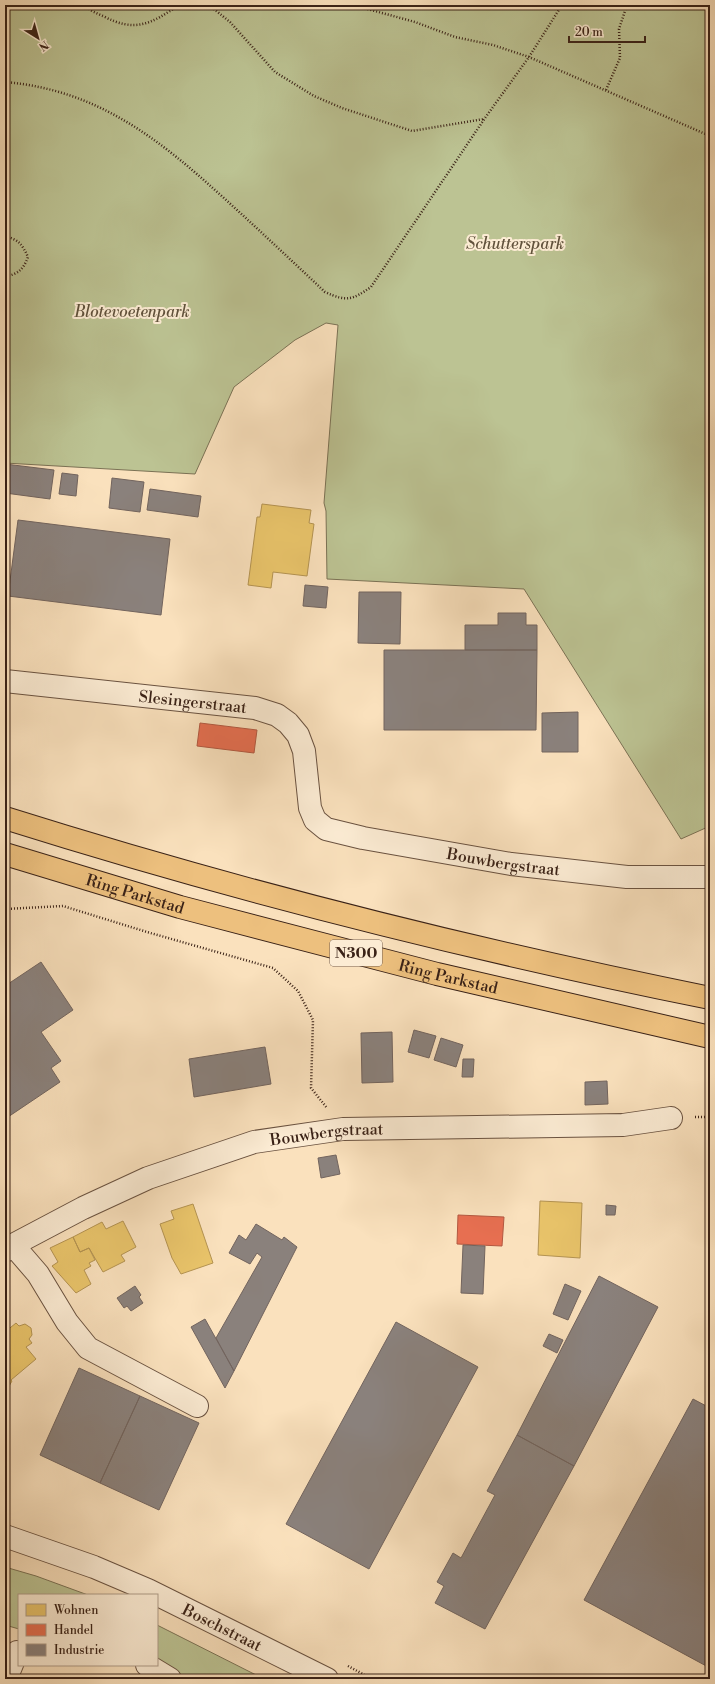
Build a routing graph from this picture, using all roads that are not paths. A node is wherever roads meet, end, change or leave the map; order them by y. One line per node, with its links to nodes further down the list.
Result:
1 (5, 681): 2 (street, Slesingerstraat)
2 (310, 808): 5 (street, Bouwbergstraat)
3 (5, 818): 6 (highway, N300)
4 (5, 854): 7 (highway, Ring Parkstad / N300)
5 (710, 877)
6 (710, 998)
7 (710, 1037)
8 (671, 1118): 9 (street, Bouwbergstraat)
9 (9, 1248): 10 (street)
10 (197, 1406)
11 (5, 1536): 12 (street, Boschstraat)
12 (156, 1594)
13 (158, 1595): 18 (street, Boschstraat)
14 (14, 1652): 16 (street)
15 (149, 1666): 17 (street)
16 (6, 1679)
17 (170, 1679)
18 (327, 1679)

